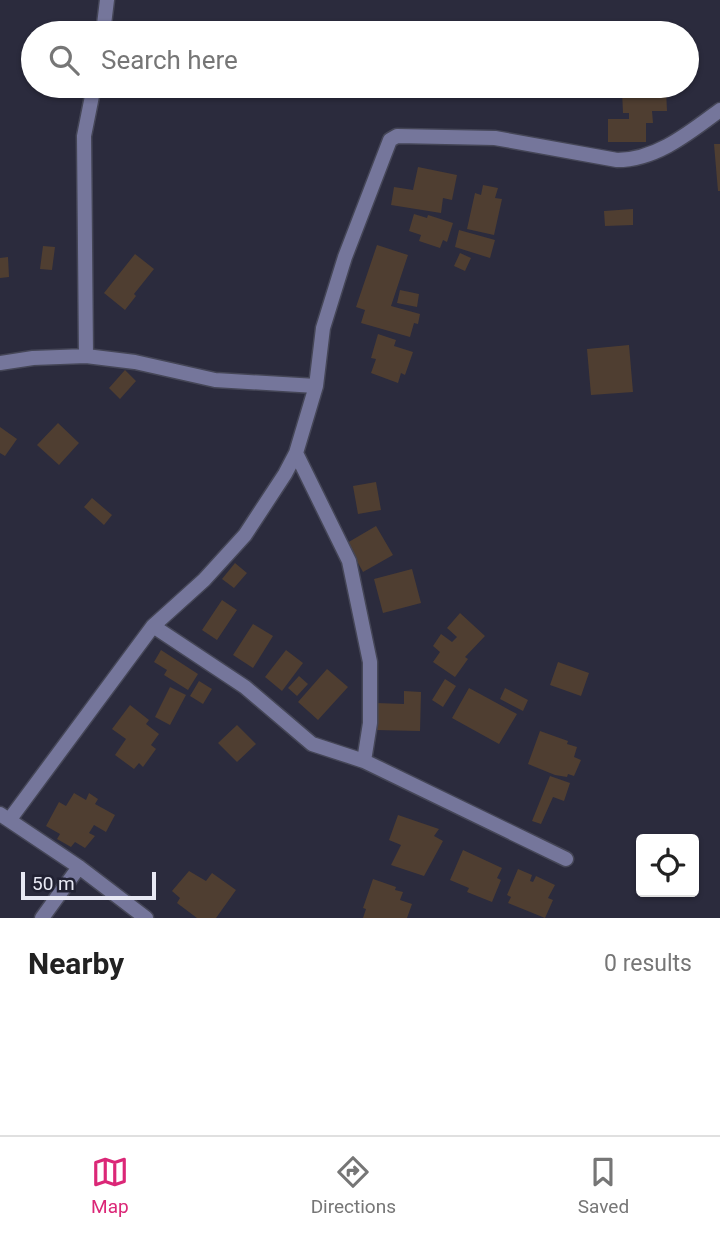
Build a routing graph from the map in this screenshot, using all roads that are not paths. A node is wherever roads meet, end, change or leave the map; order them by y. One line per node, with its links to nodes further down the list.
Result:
1 (107, 0): 2 (street)
2 (104, 21)
3 (92, 98): 5 (street)
4 (720, 110): 7 (street)
5 (86, 356): 6 (street); 7 (street)
6 (0, 363)
7 (316, 386): 8 (street)
8 (296, 453): 9 (street); 10 (street)
9 (153, 626): 10 (street); 11 (street)
10 (364, 761): 12 (street)
11 (5, 816): 13 (street)
12 (566, 859)
13 (79, 867): 14 (street); 15 (street)
14 (42, 918)
15 (146, 918)

